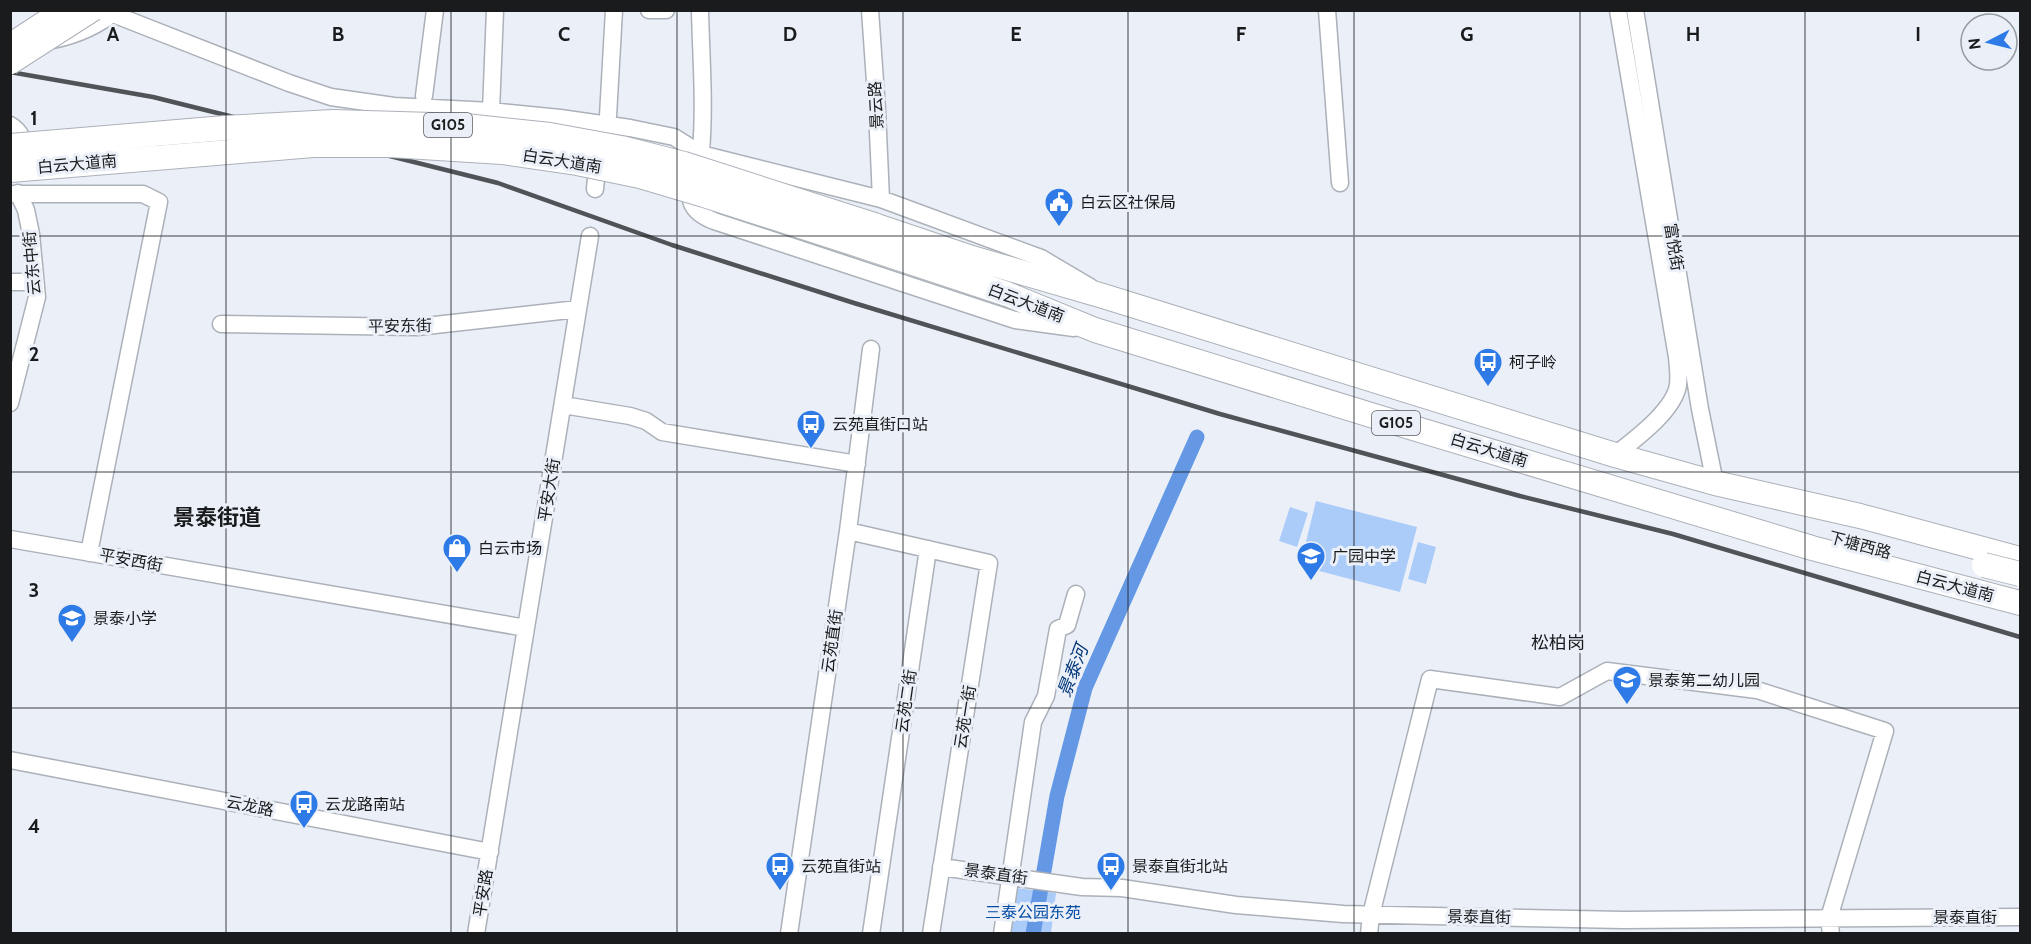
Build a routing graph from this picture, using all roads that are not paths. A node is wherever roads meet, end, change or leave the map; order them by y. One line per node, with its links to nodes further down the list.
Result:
1 (45, 10): 14 (street)
2 (62, 10): 15 (main road, bridge)
3 (435, 10): 17 (street)
4 (495, 10): 18 (street)
5 (614, 10): 19 (street)
6 (649, 10): 7 (street)
7 (666, 10)
8 (700, 10): 22 (street)
9 (870, 10): 27 (street, 景云路)
10 (1327, 10): 24 (street)
11 (1618, 10): 38 (street, 富悦街)
12 (1635, 10): 40 (street, 富悦街)
13 (108, 12): 15 (street); 16 (main road, bridge); 18 (street)
14 (10, 33)
15 (10, 43)
16 (10, 64)
17 (424, 96)
18 (491, 111): 19 (street)
19 (605, 120): 22 (street); 25 (street)
20 (10, 125): 26 (street)
21 (10, 146): 31 (highway, 白云大道南 / G105, bridge)
22 (700, 154): 27 (street); 34 (street)
23 (10, 170): 34 (highway, 白云大道南 / G105, bridge)
24 (1340, 183)
25 (595, 189)
26 (14, 194): 30 (street, 云东中街); 45 (street, 平安西街)
27 (881, 200): 31 (street)
28 (590, 236): 32 (street, 平安大街)
29 (10, 282): 30 (street)
30 (35, 282): 36 (street, 云东中街)
31 (1103, 296): 38 (highway, 白云大道南 / G105)
32 (578, 309): 33 (street, 平安东街); 37 (street, 平安大街)
33 (221, 324)
34 (1095, 330): 41 (highway, 白云大道南 / G105)
35 (871, 349): 39 (street, 云苑直街)
36 (10, 403)
37 (562, 405): 39 (street); 52 (street, 平安大街)
38 (1615, 455): 40 (highway, 白云大道南 / G105)
39 (857, 464): 42 (street, 云苑直街)
40 (1715, 483): 46 (highway, 白云大道南); 47 (highway, 下塘西路 / G105)
41 (1697, 512): 47 (highway, 下塘西路 / G105); 51 (highway, 白云大道南)
42 (848, 531): 44 (street); 62 (street, 云苑直街)
43 (10, 539): 45 (street)
44 (928, 549): 55 (street, 云苑一街); 63 (street, 云苑二街)
45 (89, 553): 52 (street, 平安西街)
46 (2020, 560)
47 (1983, 571): 48 (highway, 下塘西路 / G105, bridge); 49 (highway, 下塘西路 / G105)
48 (2020, 574)
49 (2020, 588)
50 (1076, 594): 56 (street)
51 (2020, 603)
52 (526, 628): 54 (street, 平安大街)
53 (10, 760): 54 (street, 云龙路)
54 (490, 852): 61 (street, 平安路)
55 (941, 867): 56 (street, 景泰直街); 64 (street, 云苑一街)
56 (1010, 876): 57 (street, 景泰直街); 65 (street)
57 (1371, 915): 59 (street, 景泰直街); 60 (street); 66 (street)
58 (2020, 917): 60 (street, 景泰直街)
59 (1642, 926): 60 (street, 景泰直街)
60 (1830, 926)
61 (476, 933)
62 (789, 933)
63 (871, 933)
64 (931, 933)
65 (1002, 933)
66 (1369, 933)

